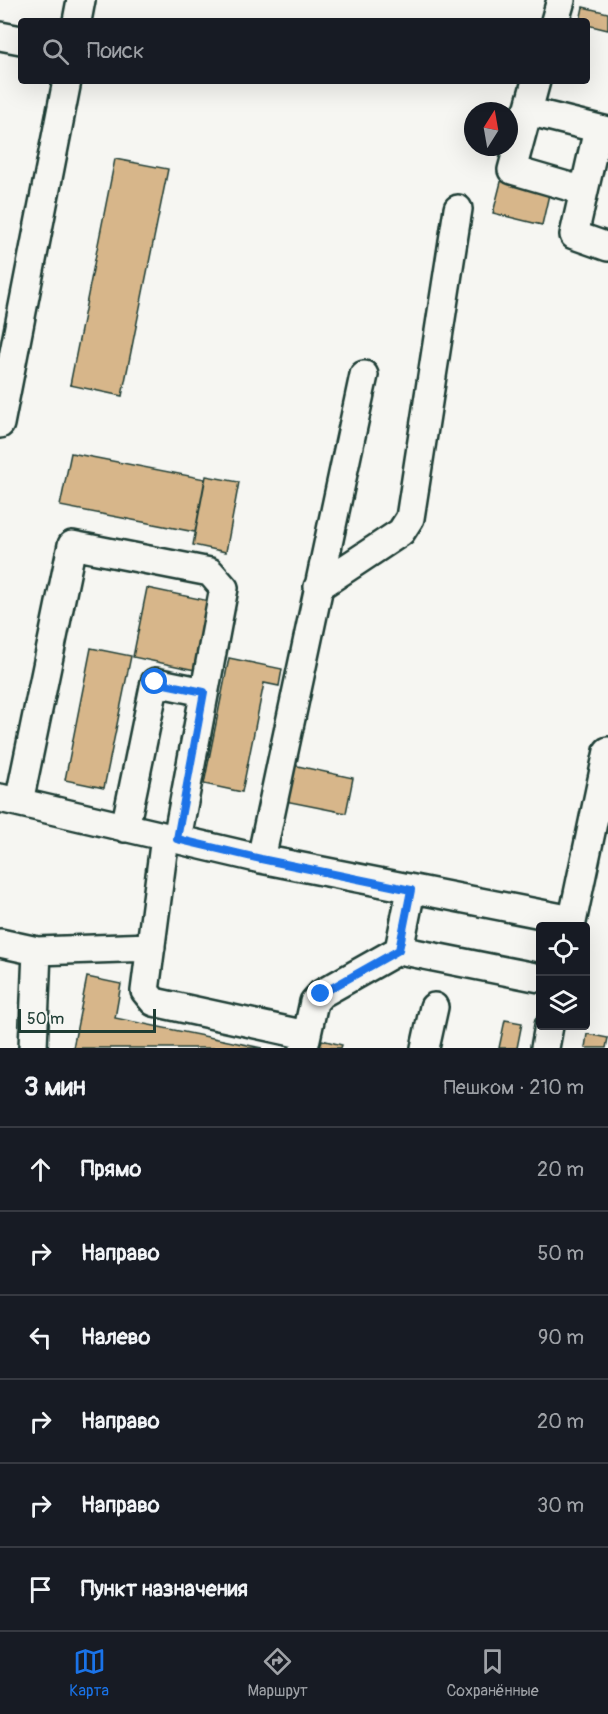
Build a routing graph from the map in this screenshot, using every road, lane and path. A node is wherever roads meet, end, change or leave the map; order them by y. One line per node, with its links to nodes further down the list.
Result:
1 (81, 0): 3 (lane)
2 (561, 0): 4 (lane)
3 (78, 18)
4 (556, 18)
5 (0, 36): 6 (lane)
6 (18, 39)
7 (66, 84): 15 (lane)
8 (535, 84): 9 (lane)
9 (527, 111): 10 (lane); 11 (lane)
10 (603, 130): 11 (lane)
11 (584, 191): 13 (lane)
12 (458, 209): 16 (lane)
13 (608, 247)
14 (364, 375): 16 (lane)
15 (0, 424)
16 (318, 587): 22 (lane)
17 (204, 692): 19 (lane); 20 (lane); 21 (lane)
18 (608, 751): 25 (lane)
19 (9, 800): 20 (lane)
20 (125, 828): 21 (lane)
21 (171, 838): 22 (lane); 27 (lane)
22 (261, 859): 23 (lane)
23 (411, 890): 24 (lane); 28 (lane)
24 (566, 922)
25 (571, 922)
26 (0, 943): 29 (lane)
27 (151, 947): 29 (lane); 33 (lane)
28 (399, 950): 30 (lane); 33 (lane)
29 (37, 951): 34 (lane)
30 (536, 977)
31 (434, 1007): 35 (lane)
32 (548, 1030): 36 (lane)
33 (305, 1042)
34 (33, 1048)
35 (425, 1048)
36 (544, 1048)

